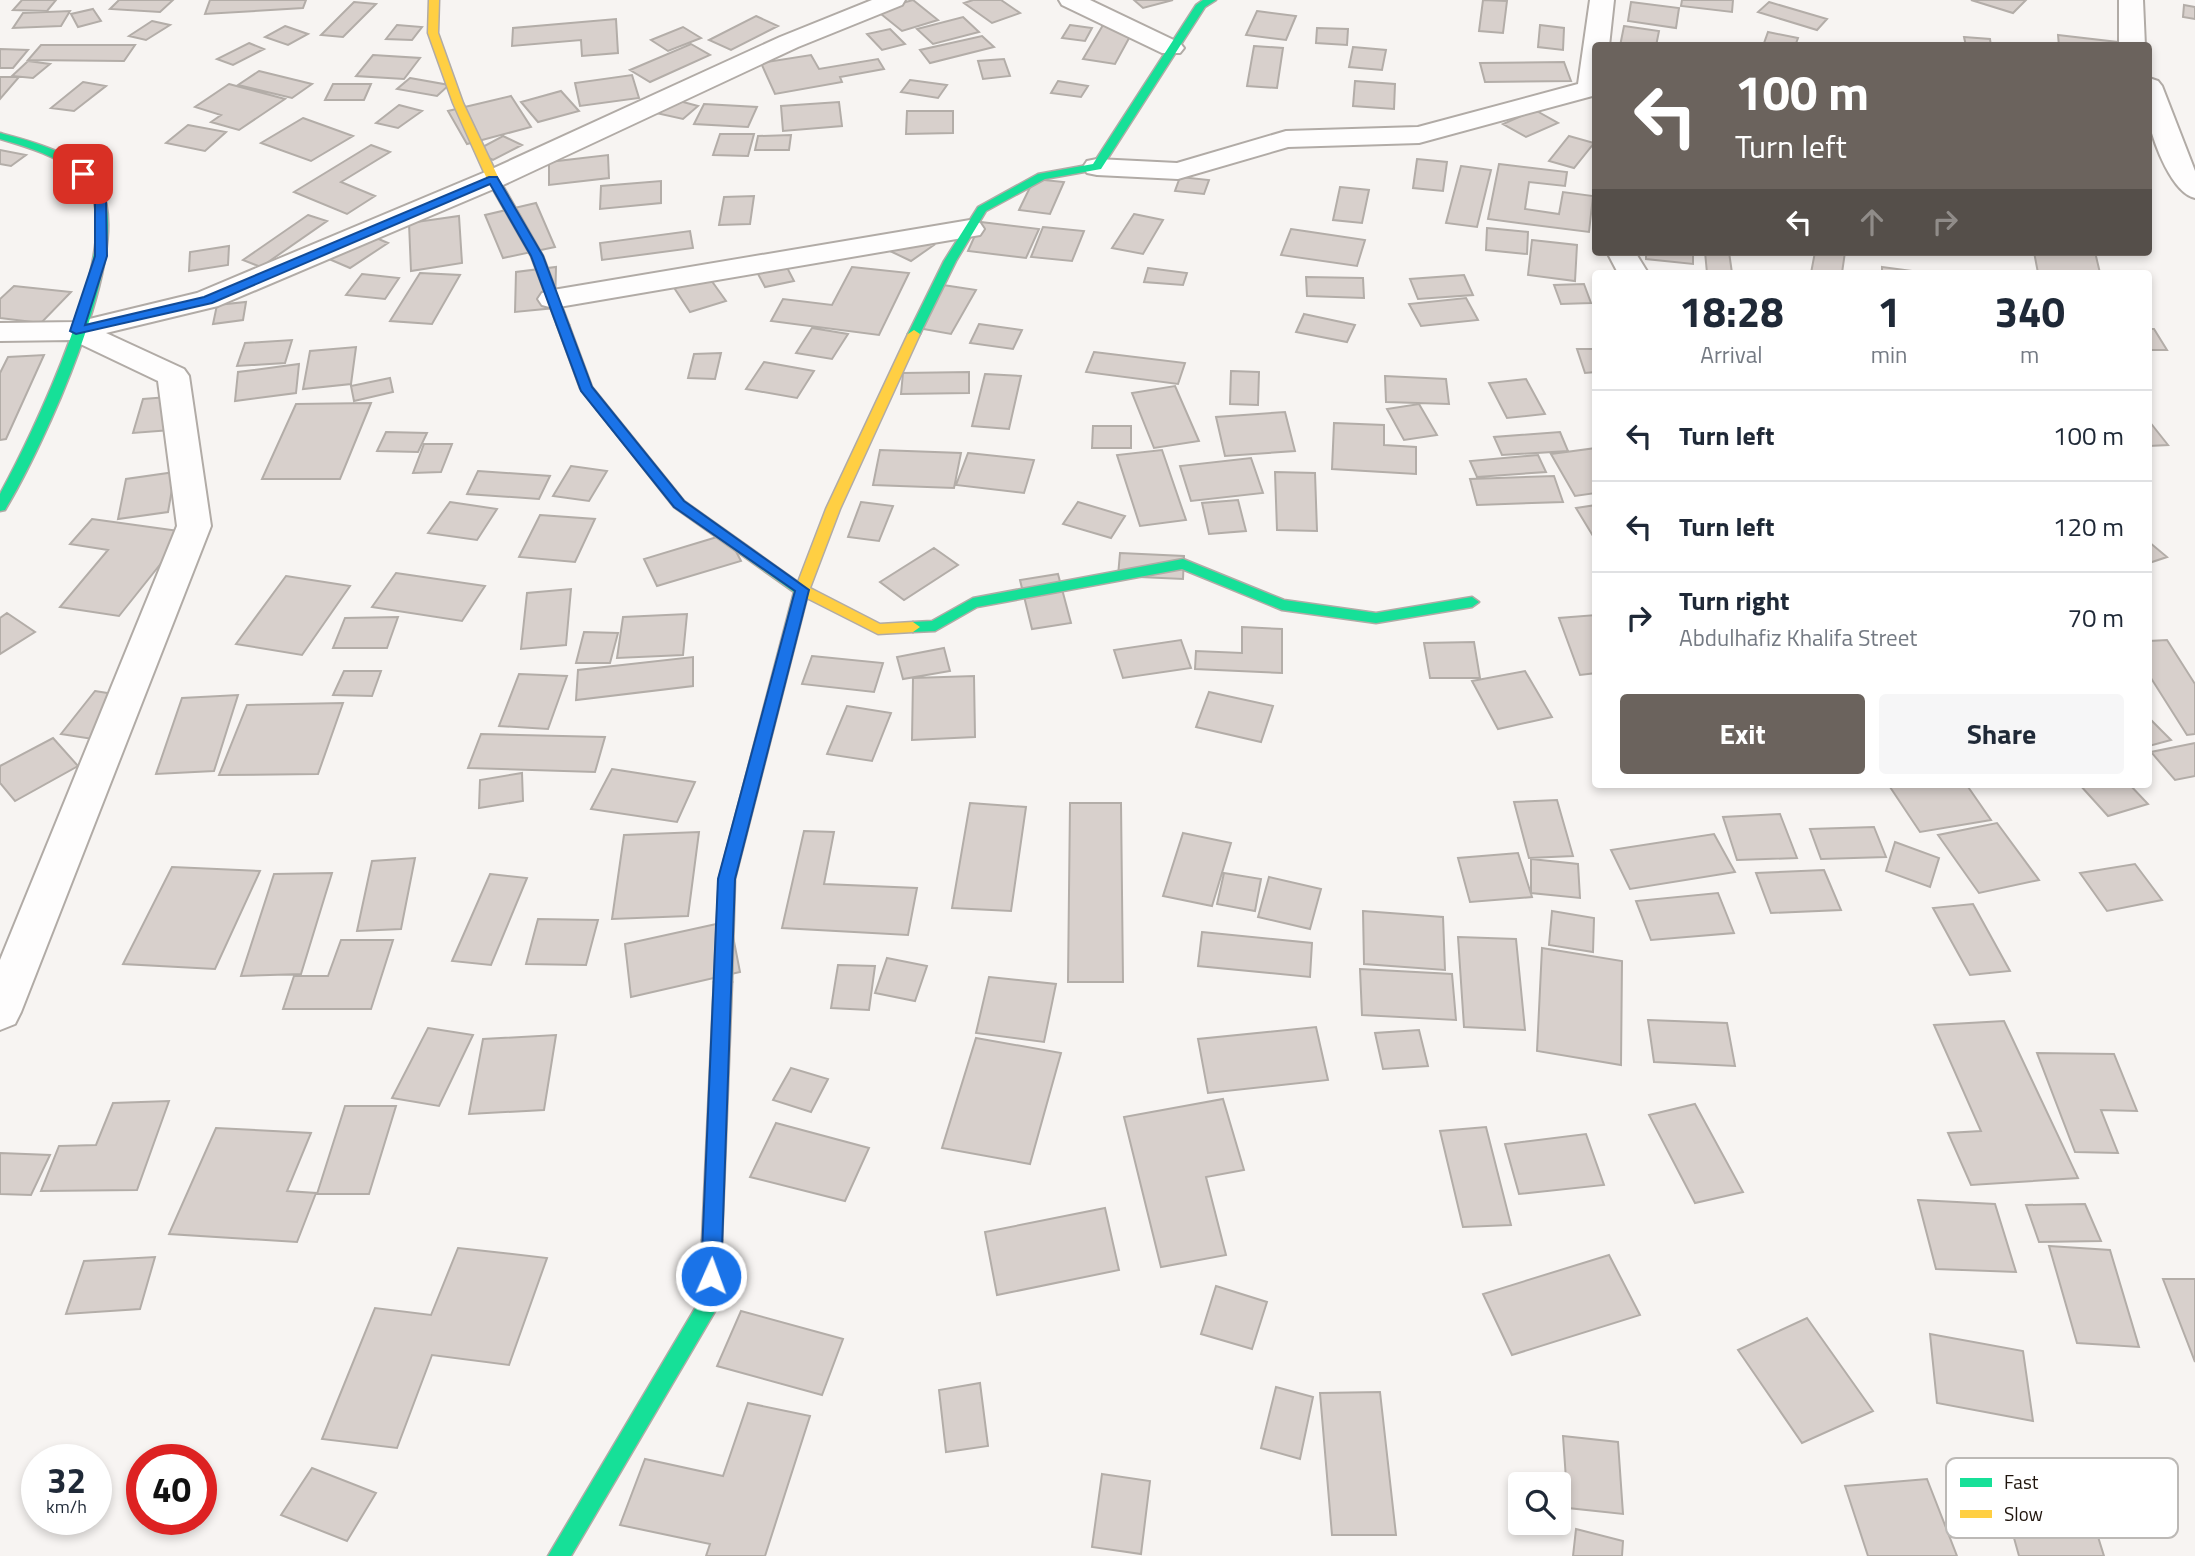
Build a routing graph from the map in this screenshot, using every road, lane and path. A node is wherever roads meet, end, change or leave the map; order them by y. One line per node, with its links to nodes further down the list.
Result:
1 (434, 0): 14 (street)
2 (893, 0): 14 (street)
3 (1071, 0): 9 (street)
4 (1211, 0): 9 (street)
5 (1602, 0): 7 (street)
6 (2131, 0): 8 (street)
7 (1597, 42)
8 (2132, 42)
9 (1171, 48): 13 (street)
10 (2152, 94): 15 (street)
11 (1592, 96): 13 (street)
12 (0, 136): 18 (street)
13 (1097, 167): 16 (street)
14 (493, 179): 17 (street); 18 (street)
15 (2195, 190)
16 (970, 229): 17 (street); 21 (street)
17 (553, 299): 21 (street)
18 (76, 331): 19 (street); 20 (street); 23 (street)
19 (0, 332)
20 (0, 507)
21 (802, 590): 22 (street); 24 (street)
22 (1472, 602)
23 (0, 1012)
24 (559, 1556)

